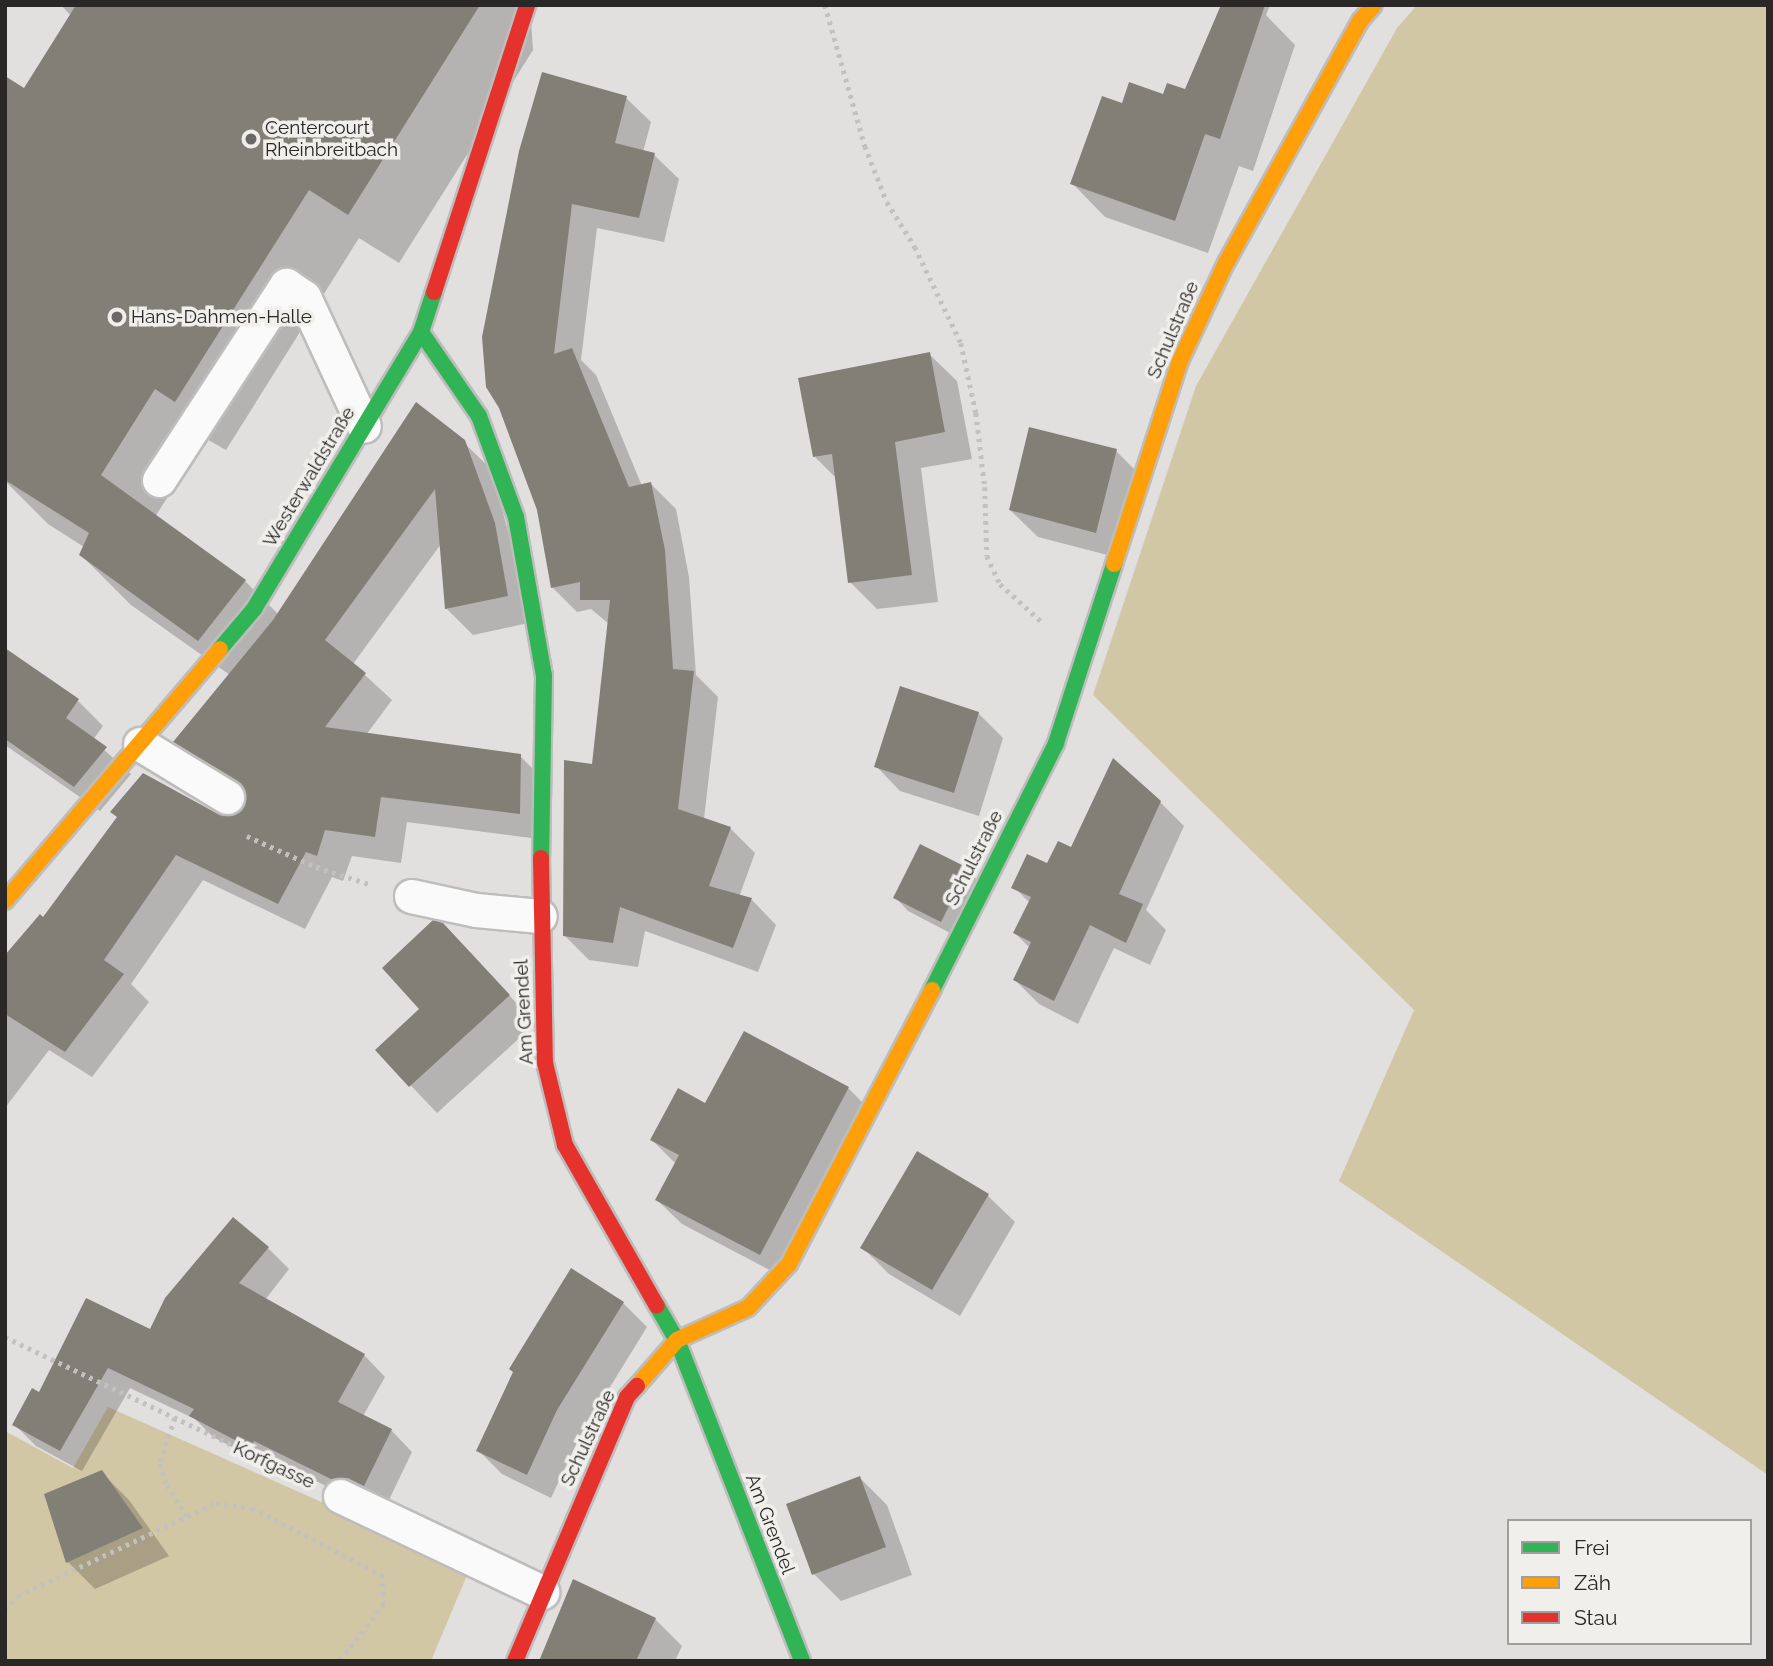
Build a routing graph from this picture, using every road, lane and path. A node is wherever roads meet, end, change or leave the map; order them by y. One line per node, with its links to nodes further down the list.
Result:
1 (527, 5): 4 (street, Westerwaldstraße)
2 (825, 5): 7 (path)
3 (1374, 5): 7 (street, Schulstraße)
4 (421, 332): 5 (street, Westerwaldstraße); 13 (street, Am Grendel)
5 (364, 426): 6 (lane); 8 (street, Westerwaldstraße)
6 (159, 480)
7 (1084, 657): 15 (street, Schulstraße)
8 (140, 744): 9 (lane); 12 (street, Westerwaldstraße)
9 (227, 797): 10 (path)
10 (374, 885)
11 (411, 896): 13 (lane)
12 (5, 901)
13 (540, 916): 15 (street, Am Grendel)
14 (5, 1337): 16 (path, Korfgasse)
15 (677, 1340): 19 (street, Schulstraße); 23 (street, Am Grendel)
16 (175, 1418): 17 (path, Korfgasse); 18 (path)
17 (340, 1496): 19 (lane)
18 (187, 1516): 20 (path); 21 (path)
19 (542, 1592): 22 (street, Schulstraße)
20 (5, 1610)
21 (340, 1661)
22 (515, 1661)
23 (802, 1661)

